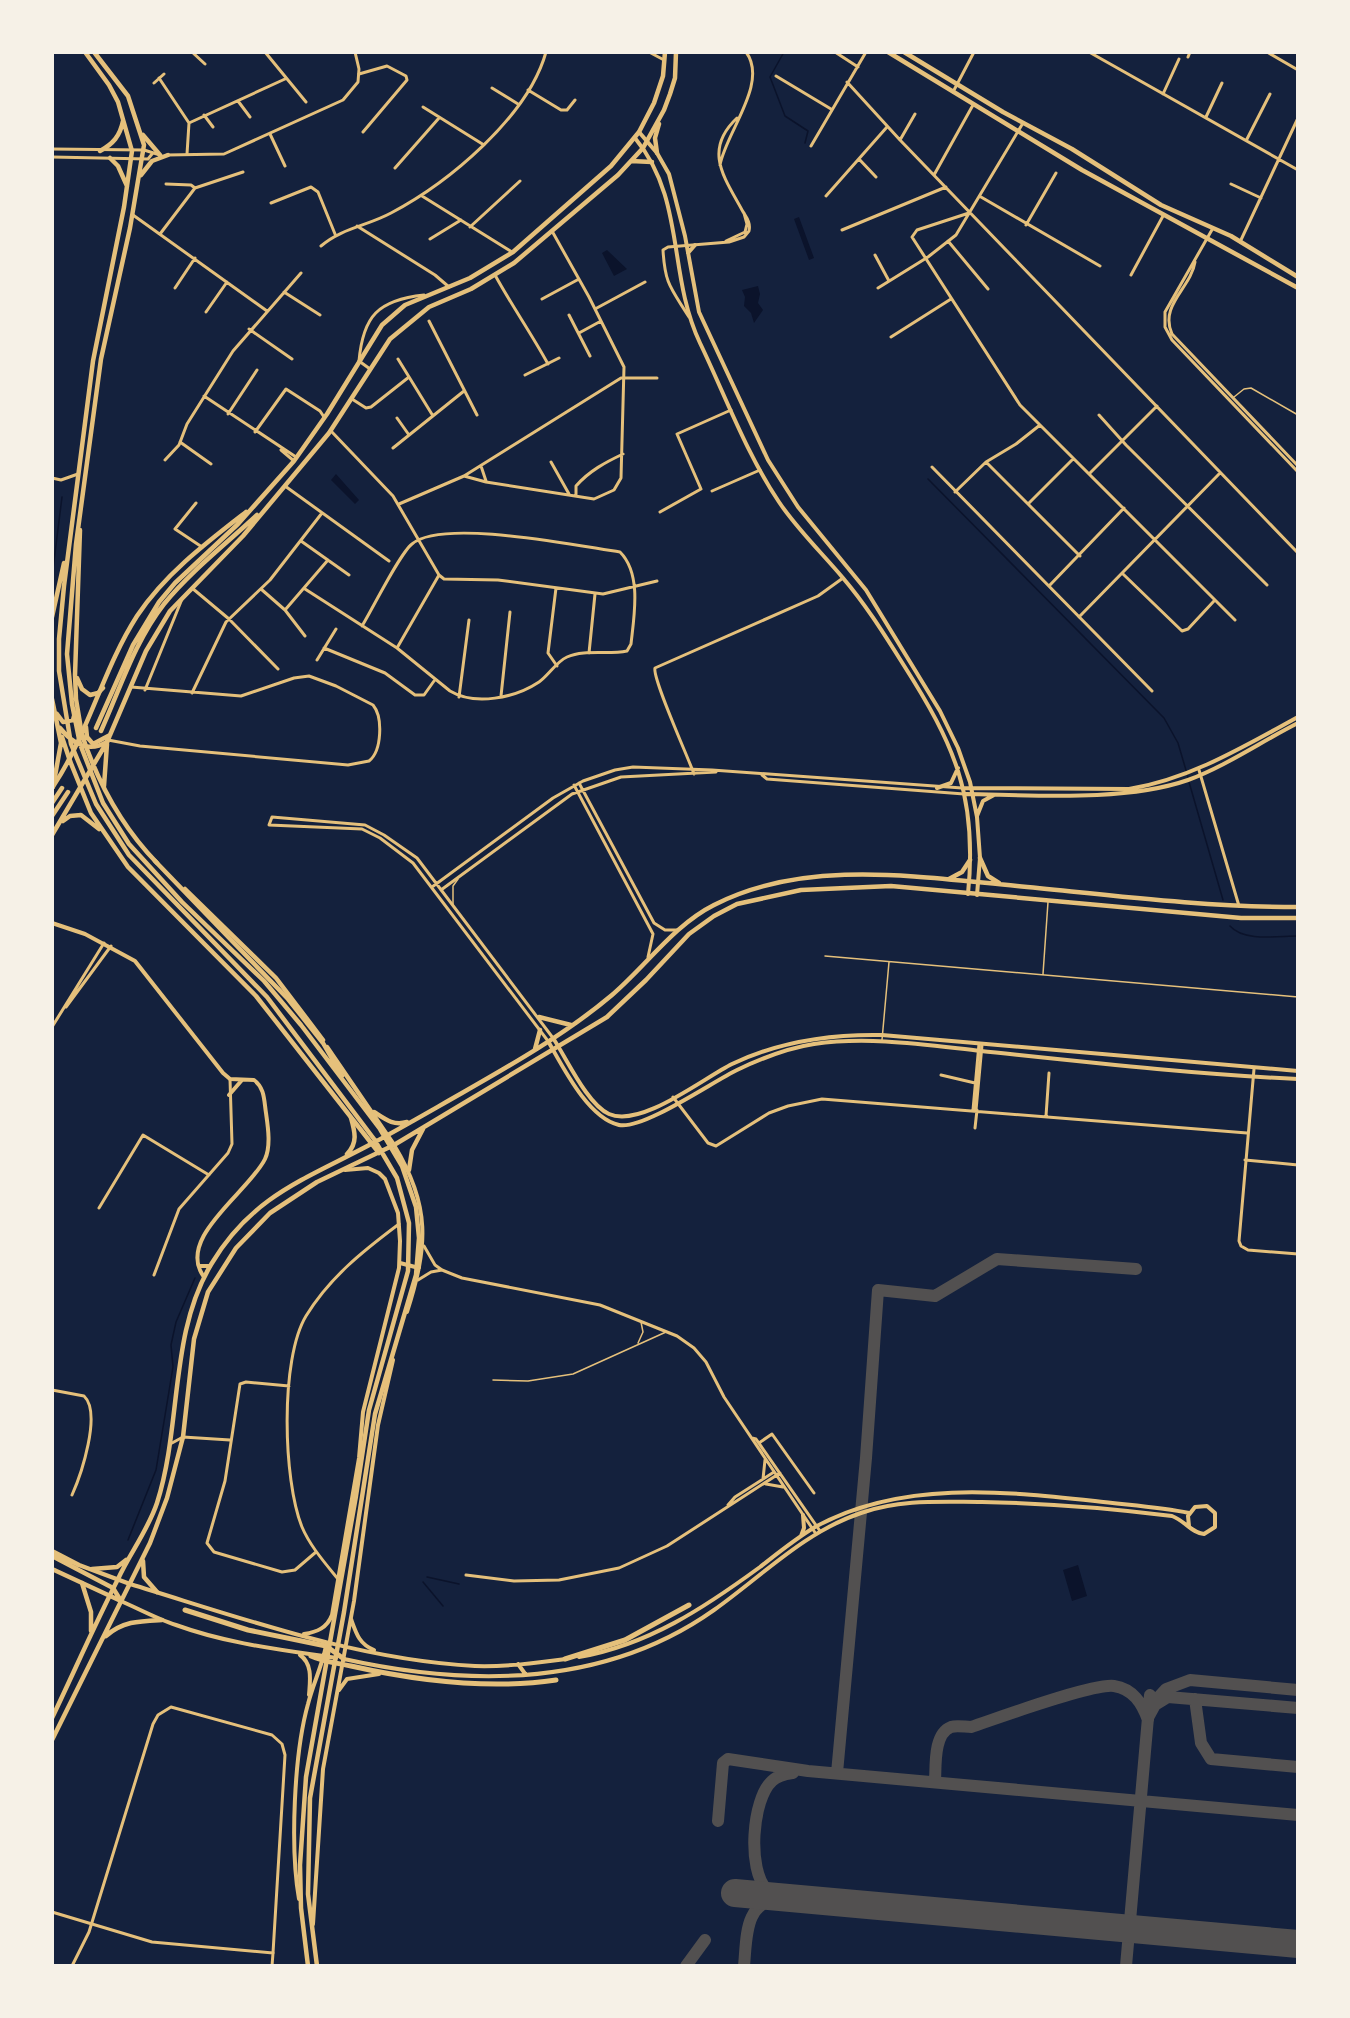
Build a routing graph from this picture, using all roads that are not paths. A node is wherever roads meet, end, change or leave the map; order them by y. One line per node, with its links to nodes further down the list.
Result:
1 (85, 52): 53 (main road)
2 (94, 52): 58 (main road)
3 (192, 52): 22 (street)
4 (265, 52): 29 (street)
5 (355, 52): 26 (street)
6 (546, 52): 35 (street)
7 (649, 52): 21 (street)
8 (665, 52): 21 (main road)
9 (676, 52): 45 (main road)
10 (746, 52): 122 (street)
11 (835, 52): 23 (street)
12 (865, 52): 23 (street)
13 (904, 52): 32 (main road)
14 (974, 52): 32 (street)
15 (1089, 52): 19 (street)
16 (1101, 52): 19 (street)
17 (1267, 52): 24 (street)
18 (889, 53): 36 (main road)
19 (1098, 58): 37 (street)
20 (1179, 59): 37 (street)
21 (664, 60): 60 (main road)
22 (205, 64)
23 (857, 66): 31 (street)
24 (1298, 70)
25 (164, 74): 28 (street)
26 (359, 75): 59 (street); 62 (street)
27 (776, 76): 46 (street)
28 (159, 78): 30 (street); 54 (street)
29 (285, 79): 39 (street); 41 (street)
30 (154, 83)
31 (848, 83): 46 (street); 56 (street)
32 (958, 83): 36 (street); 55 (main road)
33 (1222, 83): 50 (street)
34 (492, 88): 42 (street)
35 (528, 90): 40 (street); 42 (street)
36 (953, 92): 43 (main road)
37 (1163, 94): 50 (street)
38 (1270, 94): 64 (street)
39 (238, 100): 48 (street); 49 (street)
40 (575, 100)
41 (306, 102)
42 (518, 104): 67 (street)
43 (973, 105): 61 (main road); 92 (street)
44 (423, 107): 51 (street)
45 (664, 110): 66 (main road); 74 (main road)
46 (832, 110): 68 (street)
47 (915, 114): 65 (street)
48 (204, 115): 54 (street); 57 (street)
49 (250, 117)
50 (1206, 117): 64 (street)
51 (439, 118): 67 (street); 88 (street)
52 (1298, 118): 82 (street)
53 (124, 119): 72 (main road); 73 (main road)
54 (189, 123): 78 (street)
55 (1023, 123): 61 (street); 113 (main road)
56 (887, 126): 65 (street); 84 (street)
57 (213, 128)
58 (141, 129): 71 (main road); 76 (main road)
59 (363, 132)
60 (639, 132): 63 (main road); 66 (main road)
61 (1017, 132): 103 (street); 108 (main road)
62 (270, 134): 78 (street); 87 (street)
63 (635, 138): 69 (main road); 126 (main road)
64 (1247, 139): 82 (street)
65 (900, 140): 92 (street)
66 (647, 141): 69 (main road); 74 (main road)
67 (484, 146): 101 (street)
68 (811, 146)
69 (643, 148): 85 (main road); 86 (main road)
70 (52, 149): 72 (street)
71 (144, 150): 73 (street); 75 (street); 83 (main road)
72 (100, 151): 73 (street)
73 (132, 151): 81 (main road)
74 (657, 153): 125 (main road)
75 (152, 154): 76 (street); 83 (street)
76 (160, 155): 77 (street)
77 (168, 155): 78 (street); 93 (main road)
78 (187, 155)
79 (52, 157): 80 (street)
80 (110, 158): 81 (street); 98 (main road)
81 (131, 158): 83 (street); 98 (main road)
82 (1279, 158): 89 (street); 104 (street)
83 (143, 159): 93 (main road)
84 (859, 159): 94 (street); 102 (street)
85 (630, 161): 86 (main road); 115 (main road)
86 (652, 162): 124 (main road)
87 (285, 166)
88 (396, 168)
89 (1298, 170)
90 (243, 172): 100 (street)
91 (1056, 172): 111 (street)
92 (934, 175): 99 (street)
93 (140, 177): 107 (main road)
94 (876, 177)
95 (520, 181): 112 (street)
96 (166, 184): 100 (street)
97 (1231, 184): 104 (street)
98 (127, 186): 209 (main road)
99 (946, 187): 106 (street); 114 (street)
100 (195, 188): 116 (street)
101 (422, 196): 109 (street); 110 (street)
102 (826, 196)
103 (981, 197): 106 (street); 111 (street)
104 (1260, 198): 121 (street)
105 (271, 203): 117 (street)
106 (971, 213): 120 (street); 130 (street); 178 (street)
107 (131, 214): 116 (street); 228 (main road)
108 (1164, 216): 118 (main road); 134 (street)
109 (461, 220): 112 (street); 119 (street)
110 (357, 225): 117 (street); 141 (street)
111 (1026, 225): 132 (street)
112 (470, 226): 126 (street)
113 (1213, 228): 118 (street); 121 (main road)
114 (842, 230)
115 (552, 231): 135 (main road); 137 (street)
116 (160, 234): 129 (street)
117 (335, 234): 123 (street)
118 (1208, 238): 131 (street); 144 (main road)
119 (430, 239)
120 (948, 241): 130 (street); 145 (street)
121 (1240, 242): 136 (main road)
122 (695, 245): 125 (street); 127 (main road)
123 (321, 246)
124 (675, 246): 125 (street); 156 (main road); 156 (street)
125 (686, 246): 127 (main road)
126 (513, 252): 141 (main road)
127 (687, 253): 254 (main road)
128 (876, 255): 138 (street)
129 (195, 258): 139 (street); 142 (street)
130 (925, 259): 138 (street); 149 (street)
131 (1195, 262): 176 (street); 179 (street)
132 (1100, 266)
133 (301, 273): 146 (street)
134 (1131, 274)
135 (495, 275): 150 (main road); 167 (street)
136 (1298, 277)
137 (579, 279): 148 (street); 151 (street)
138 (889, 281): 143 (street)
139 (227, 282): 152 (street); 153 (street)
140 (645, 282): 151 (street)
141 (448, 286): 147 (main road)
142 (175, 288)
143 (878, 288)
144 (1298, 288)
145 (988, 289)
146 (284, 292): 152 (street); 154 (street)
147 (424, 295): 150 (main road); 166 (main road); 166 (street)
148 (542, 299)
149 (951, 299): 161 (street); 188 (street)
150 (429, 307): 168 (main road)
151 (595, 309): 158 (street)
152 (267, 311): 159 (street)
153 (206, 312)
154 (320, 315)
155 (569, 315): 160 (street)
156 (689, 318): 180 (main road)
157 (429, 321): 174 (street)
158 (601, 321): 160 (street); 172 (street)
159 (249, 329): 164 (street); 175 (street)
160 (578, 333): 162 (street)
161 (891, 337)
162 (590, 356)
163 (559, 358): 167 (street)
164 (292, 359)
165 (398, 359): 171 (street)
166 (358, 361): 168 (street); 186 (main road)
167 (548, 364): 170 (street)
168 (370, 369): 177 (main road)
169 (257, 370): 181 (street)
170 (525, 375)
171 (409, 377): 177 (street); 185 (street)
172 (625, 377): 173 (street); 195 (street); 203 (street)
173 (657, 378)
174 (464, 391): 182 (street); 185 (street)
175 (204, 396): 181 (street); 193 (street)
176 (1234, 397): 179 (lane); 184 (lane); 198 (street)
177 (352, 399): 189 (main road)
178 (1157, 406): 192 (street); 208 (street)
179 (1235, 408): 207 (street)
180 (731, 410): 206 (main road); 226 (street)
181 (228, 414): 190 (street)
182 (477, 415)
183 (1100, 415): 192 (street)
184 (1298, 415)
185 (433, 416): 191 (street)
186 (325, 418): 190 (street); 196 (main road)
187 (397, 418): 191 (street)
188 (1040, 425): 197 (street); 201 (street)
189 (331, 431): 214 (main road); 222 (street)
190 (255, 432): 196 (street)
191 (409, 435): 194 (street)
192 (1122, 441): 210 (street); 224 (street)
193 (180, 442): 199 (street); 202 (street)
194 (393, 448)
195 (623, 453): 219 (street); 219 (street)
196 (295, 459): 221 (main road)
197 (1073, 459): 210 (street); 223 (street)
198 (1295, 459): 204 (street)
199 (165, 460)
200 (551, 462): 218 (street)
201 (986, 462): 217 (street); 223 (street)
202 (211, 464)
203 (482, 466): 211 (street); 213 (street)
204 (1298, 466)
205 (932, 467): 217 (street)
206 (760, 470): 215 (street); 241 (main road)
207 (1298, 472)
208 (1220, 473): 224 (street); 233 (street)
209 (78, 474): 212 (street); 234 (main road)
210 (1089, 474): 225 (street)
211 (465, 476): 213 (street); 222 (street)
212 (52, 478)
213 (486, 482): 218 (street)
214 (285, 486): 216 (main road); 227 (street)
215 (712, 491)
216 (280, 492): 244 (main road); 288 (main road)
217 (955, 492): 245 (street)
218 (569, 494): 219 (street)
219 (576, 496)
220 (196, 502): 232 (street)
221 (257, 503): 232 (main road); 287 (main road)
222 (398, 504): 229 (street)
223 (1028, 504): 235 (street)
224 (1186, 507): 230 (street); 243 (street)
225 (1124, 508): 230 (street); 235 (street)
226 (660, 512)
227 (322, 513): 231 (street); 237 (street)
228 (79, 524): 270 (main road); 375 (main road)
229 (418, 539): 239 (street); 246 (street); 262 (street)
230 (1154, 539): 238 (street); 252 (street)
231 (301, 541): 236 (street); 248 (street)
232 (202, 547): 274 (main road)
233 (1297, 552)
234 (67, 555): 256 (main road); 485 (main road)
235 (1080, 556): 245 (street)
236 (328, 560): 240 (street); 249 (street)
237 (389, 561)
238 (1123, 573): 252 (street); 258 (street)
239 (439, 574): 247 (street); 266 (street)
240 (349, 575)
241 (843, 578): 257 (main road); 298 (street)
242 (657, 581): 246 (street)
243 (1267, 585)
244 (191, 586): 251 (main road); 259 (street)
245 (1049, 586): 258 (street)
246 (634, 587): 250 (street); 267 (street)
247 (556, 588): 250 (street); 269 (street)
248 (261, 589): 253 (street); 259 (street)
249 (305, 589): 253 (street); 262 (street)
250 (595, 594): 267 (street)
251 (181, 597): 273 (main road); 275 (street)
252 (1214, 601): 261 (street)
253 (285, 610): 264 (street)
254 (880, 611): 257 (main road); 311 (main road)
255 (510, 612): 278 (street)
256 (52, 617)
257 (873, 617): 297 (main road)
258 (1079, 617): 276 (street)
259 (229, 619): 271 (street); 277 (street)
260 (469, 620): 279 (street)
261 (1235, 620)
262 (362, 626): 266 (street)
263 (336, 629): 265 (street)
264 (305, 636)
265 (324, 648): 268 (street); 272 (street)
266 (397, 648): 272 (street)
267 (589, 653): 269 (street)
268 (317, 660)
269 (557, 666): 278 (street)
270 (75, 669): 274 (main road); 281 (main road)
271 (278, 669)
272 (435, 681): 279 (street)
273 (131, 687): 275 (street); 289 (main road)
274 (103, 688): 286 (main road)
275 (145, 690): 277 (street)
276 (1152, 691)
277 (192, 693): 291 (street)
278 (501, 696): 279 (street)
279 (459, 697)
280 (52, 699): 282 (main road)
281 (77, 709): 282 (main road); 290 (main road)
282 (55, 711): 285 (main road)
283 (1298, 717): 300 (main road)
284 (1298, 723): 300 (main road)
285 (58, 726): 292 (main road); 294 (main road); 307 (main road)
286 (86, 726): 289 (main road); 290 (main road)
287 (96, 728)
288 (101, 731)
289 (112, 733): 291 (main road)
290 (82, 735): 292 (main road); 293 (main road)
291 (108, 741): 293 (main road); 295 (main road); 319 (main road)
292 (78, 745): 293 (main road); 294 (main road)
293 (87, 747): 295 (main road)
294 (70, 761): 307 (main road); 312 (main road)
295 (92, 765): 312 (main road); 319 (main road)
296 (661, 768): 298 (street); 301 (street); 305 (street)
297 (958, 768): 309 (main road); 310 (main road)
298 (692, 769): 299 (street); 302 (street)
299 (716, 772): 302 (street); 303 (street)
300 (1200, 772): 304 (main road); 341 (street)
301 (662, 774): 302 (street); 313 (street)
302 (694, 774)
303 (762, 776): 309 (street); 316 (street)
304 (1184, 778): 311 (main road); 318 (main road)
305 (579, 783): 306 (street); 313 (street)
306 (574, 785): 315 (street); 333 (street)
307 (52, 787)
308 (62, 788): 320 (main road)
309 (937, 788): 310 (street)
310 (964, 788): 311 (main road); 316 (main road)
311 (971, 788): 317 (main road)
312 (81, 789): 323 (main road); 325 (main road)
313 (581, 789): 315 (street); 345 (street)
314 (68, 792): 321 (main road)
315 (576, 792): 329 (street); 350 (street)
316 (966, 794): 317 (main road); 327 (main road)
317 (972, 794): 318 (main road); 322 (main road)
318 (995, 794): 322 (main road)
319 (106, 795): 328 (main road)
320 (52, 803)
321 (52, 816)
322 (977, 817): 326 (main road)
323 (56, 829): 324 (main road); 325 (main road)
324 (52, 835)
325 (107, 837): 383 (main road)
326 (980, 858): 332 (main road); 334 (main road)
327 (970, 860): 330 (main road); 331 (main road)
328 (155, 861): 375 (main road); 380 (main road)
329 (463, 873): 336 (street); 340 (lane)
330 (947, 879): 331 (main road); 345 (main road)
331 (969, 882): 332 (main road); 337 (main road)
332 (979, 883): 334 (main road); 338 (main road)
333 (436, 884): 335 (street); 335 (street); 336 (street)
334 (1002, 885): 341 (main road)
335 (432, 886): 336 (street)
336 (439, 892): 340 (street); 357 (street)
337 (968, 894): 338 (main road); 362 (main road)
338 (977, 895): 339 (main road)
339 (1047, 902): 343 (main road); 351 (lane)
340 (453, 907): 354 (street)
341 (1239, 907): 342 (main road)
342 (1298, 907)
343 (1298, 918)
344 (52, 923): 346 (main road)
345 (683, 928): 350 (main road)
346 (104, 943): 347 (main road); 353 (street)
347 (111, 946): 353 (street); 371 (main road)
348 (825, 956): 349 (lane)
349 (890, 961): 351 (lane); 358 (lane)
350 (645, 964): 355 (main road)
351 (1043, 975): 352 (lane)
352 (1298, 997)
353 (66, 1007): 356 (street)
354 (539, 1017): 355 (main road); 359 (street)
355 (571, 1025): 359 (main road)
356 (52, 1027)
357 (540, 1030): 359 (street); 363 (main road)
358 (882, 1035): 360 (lane); 361 (main road); 377 (main road)
359 (550, 1040): 362 (main road); 363 (main road); 364 (main road)
360 (882, 1042): 365 (main road); 378 (main road)
361 (981, 1045): 365 (street); 366 (main road)
362 (558, 1046): 364 (main road); 377 (main road)
363 (535, 1048): 381 (main road)
364 (553, 1050): 378 (main road); 384 (main road)
365 (980, 1051): 370 (main road); 374 (street); 379 (street)
366 (1254, 1068): 367 (main road); 370 (street)
367 (1298, 1071)
368 (1049, 1073): 382 (street)
369 (941, 1076): 374 (street)
370 (1252, 1077): 373 (main road); 386 (street)
371 (230, 1079): 372 (main road); 376 (street)
372 (243, 1079): 376 (main road); 402 (main road)
373 (1298, 1079)
374 (975, 1083): 379 (street)
375 (346, 1084): 488 (main road)
376 (229, 1095): 396 (street)
377 (673, 1097): 378 (street)
378 (677, 1103): 379 (street)
379 (975, 1110): 382 (street); 385 (street)
380 (374, 1112): 381 (main road); 387 (main road)
381 (420, 1116): 387 (main road)
382 (1046, 1116): 386 (street)
383 (351, 1119): 388 (main road); 392 (main road)
384 (424, 1126): 389 (main road); 395 (main road)
385 (975, 1128)
386 (1247, 1133): 391 (street)
387 (388, 1134): 388 (main road); 389 (main road)
388 (371, 1144): 390 (main road); 392 (main road)
389 (394, 1144): 390 (main road); 395 (main road)
390 (379, 1153): 394 (main road)
391 (1245, 1160): 393 (street); 400 (street)
392 (339, 1161): 403 (main road)
393 (1298, 1165)
394 (344, 1170): 398 (main road); 417 (main road)
395 (409, 1170): 399 (main road)
396 (209, 1175): 397 (street); 406 (street)
397 (99, 1208)
398 (399, 1224): 401 (main road); 415 (street)
399 (424, 1246): 404 (main road); 405 (street)
400 (1298, 1254)
401 (400, 1263): 404 (main road); 412 (main road)
402 (199, 1266): 403 (main road); 407 (main road)
403 (210, 1266): 407 (main road)
404 (420, 1268): 408 (main road)
405 (442, 1270): 408 (street); 409 (street)
406 (154, 1275)
407 (204, 1277): 418 (main road)
408 (418, 1280): 413 (main road)
409 (640, 1320): 410 (street); 411 (lane)
410 (666, 1331): 411 (lane); 420 (street)
411 (638, 1344): 414 (lane)
412 (372, 1371): 413 (main road); 433 (main road)
413 (389, 1377): 435 (main road)
414 (493, 1380)
415 (289, 1386): 421 (street); 443 (street)
416 (52, 1390): 432 (street)
417 (185, 1422): 418 (main road); 419 (main road)
418 (174, 1426): 422 (main road)
419 (183, 1437): 421 (street); 422 (street); 445 (main road)
420 (752, 1438): 423 (street); 424 (street)
421 (230, 1440): 443 (street)
422 (172, 1443): 446 (main road)
423 (759, 1443): 424 (street); 426 (street); 431 (street)
424 (755, 1446): 425 (street)
425 (765, 1460): 427 (street); 428 (street)
426 (779, 1471): 427 (street); 439 (street)
427 (775, 1474): 428 (street); 429 (street); 430 (street)
428 (763, 1479): 434 (street)
429 (765, 1484): 430 (street); 434 (street)
430 (784, 1488): 437 (street)
431 (814, 1493)
432 (72, 1495)
433 (351, 1504): 435 (main road); 450 (main road)
434 (727, 1507): 451 (street)
435 (366, 1509): 464 (main road)
436 (1189, 1513): 438 (main road); 438 (main road); 439 (main road)
437 (803, 1515): 439 (street); 441 (main road)
438 (1189, 1526): 440 (main road)
439 (815, 1528): 440 (street); 441 (main road)
440 (818, 1533): 453 (main road)
441 (801, 1536): 452 (main road)
442 (52, 1551): 448 (main road)
443 (316, 1552): 449 (street)
444 (52, 1556): 458 (main road)
445 (143, 1558): 457 (main road); 459 (main road)
446 (128, 1559): 448 (main road); 454 (main road)
447 (52, 1569): 456 (main road)
448 (92, 1569): 454 (main road)
449 (333, 1573): 450 (street); 455 (street)
450 (339, 1573): 455 (main road)
451 (466, 1575)
452 (748, 1575): 453 (main road); 475 (main road)
453 (760, 1575): 479 (main road)
454 (117, 1580): 457 (main road); 458 (main road)
455 (338, 1580): 466 (main road)
456 (81, 1583): 460 (main road); 468 (main road)
457 (130, 1584): 459 (main road); 461 (main road)
458 (113, 1588): 460 (main road); 461 (main road)
459 (157, 1592): 466 (main road)
460 (110, 1596): 461 (main road); 468 (main road)
461 (121, 1600): 465 (main road); 467 (main road)
462 (689, 1605): 475 (highway)
463 (185, 1610): 469 (highway)
464 (351, 1618): 470 (main road); 472 (main road)
465 (162, 1620): 467 (main road); 471 (main road)
466 (302, 1634): 469 (main road)
467 (104, 1638): 484 (main road)
468 (90, 1639): 483 (main road)
469 (327, 1644): 470 (main road); 474 (main road); 476 (highway)
470 (346, 1646): 472 (main road); 476 (main road)
471 (296, 1653): 473 (main road); 482 (main road)
472 (383, 1654): 477 (main road)
473 (311, 1656): 474 (highway)
474 (324, 1659): 476 (highway); 482 (main road)
475 (565, 1659): 477 (main road)
476 (343, 1662): 478 (highway); 479 (main road); 481 (main road)
477 (518, 1664): 479 (main road)
478 (380, 1673): 480 (highway); 481 (main road)
479 (526, 1675)
480 (556, 1680)
481 (338, 1692): 488 (main road)
482 (308, 1705): 485 (main road)
483 (52, 1718)
484 (52, 1740)
485 (301, 1908): 492 (main road)
486 (52, 1912): 487 (street)
487 (90, 1925): 489 (street); 489 (street); 490 (street)
488 (312, 1929): 493 (main road)
489 (273, 1953): 491 (street)
490 (72, 1965)
491 (272, 1965)
492 (308, 1965)
493 (317, 1965)

